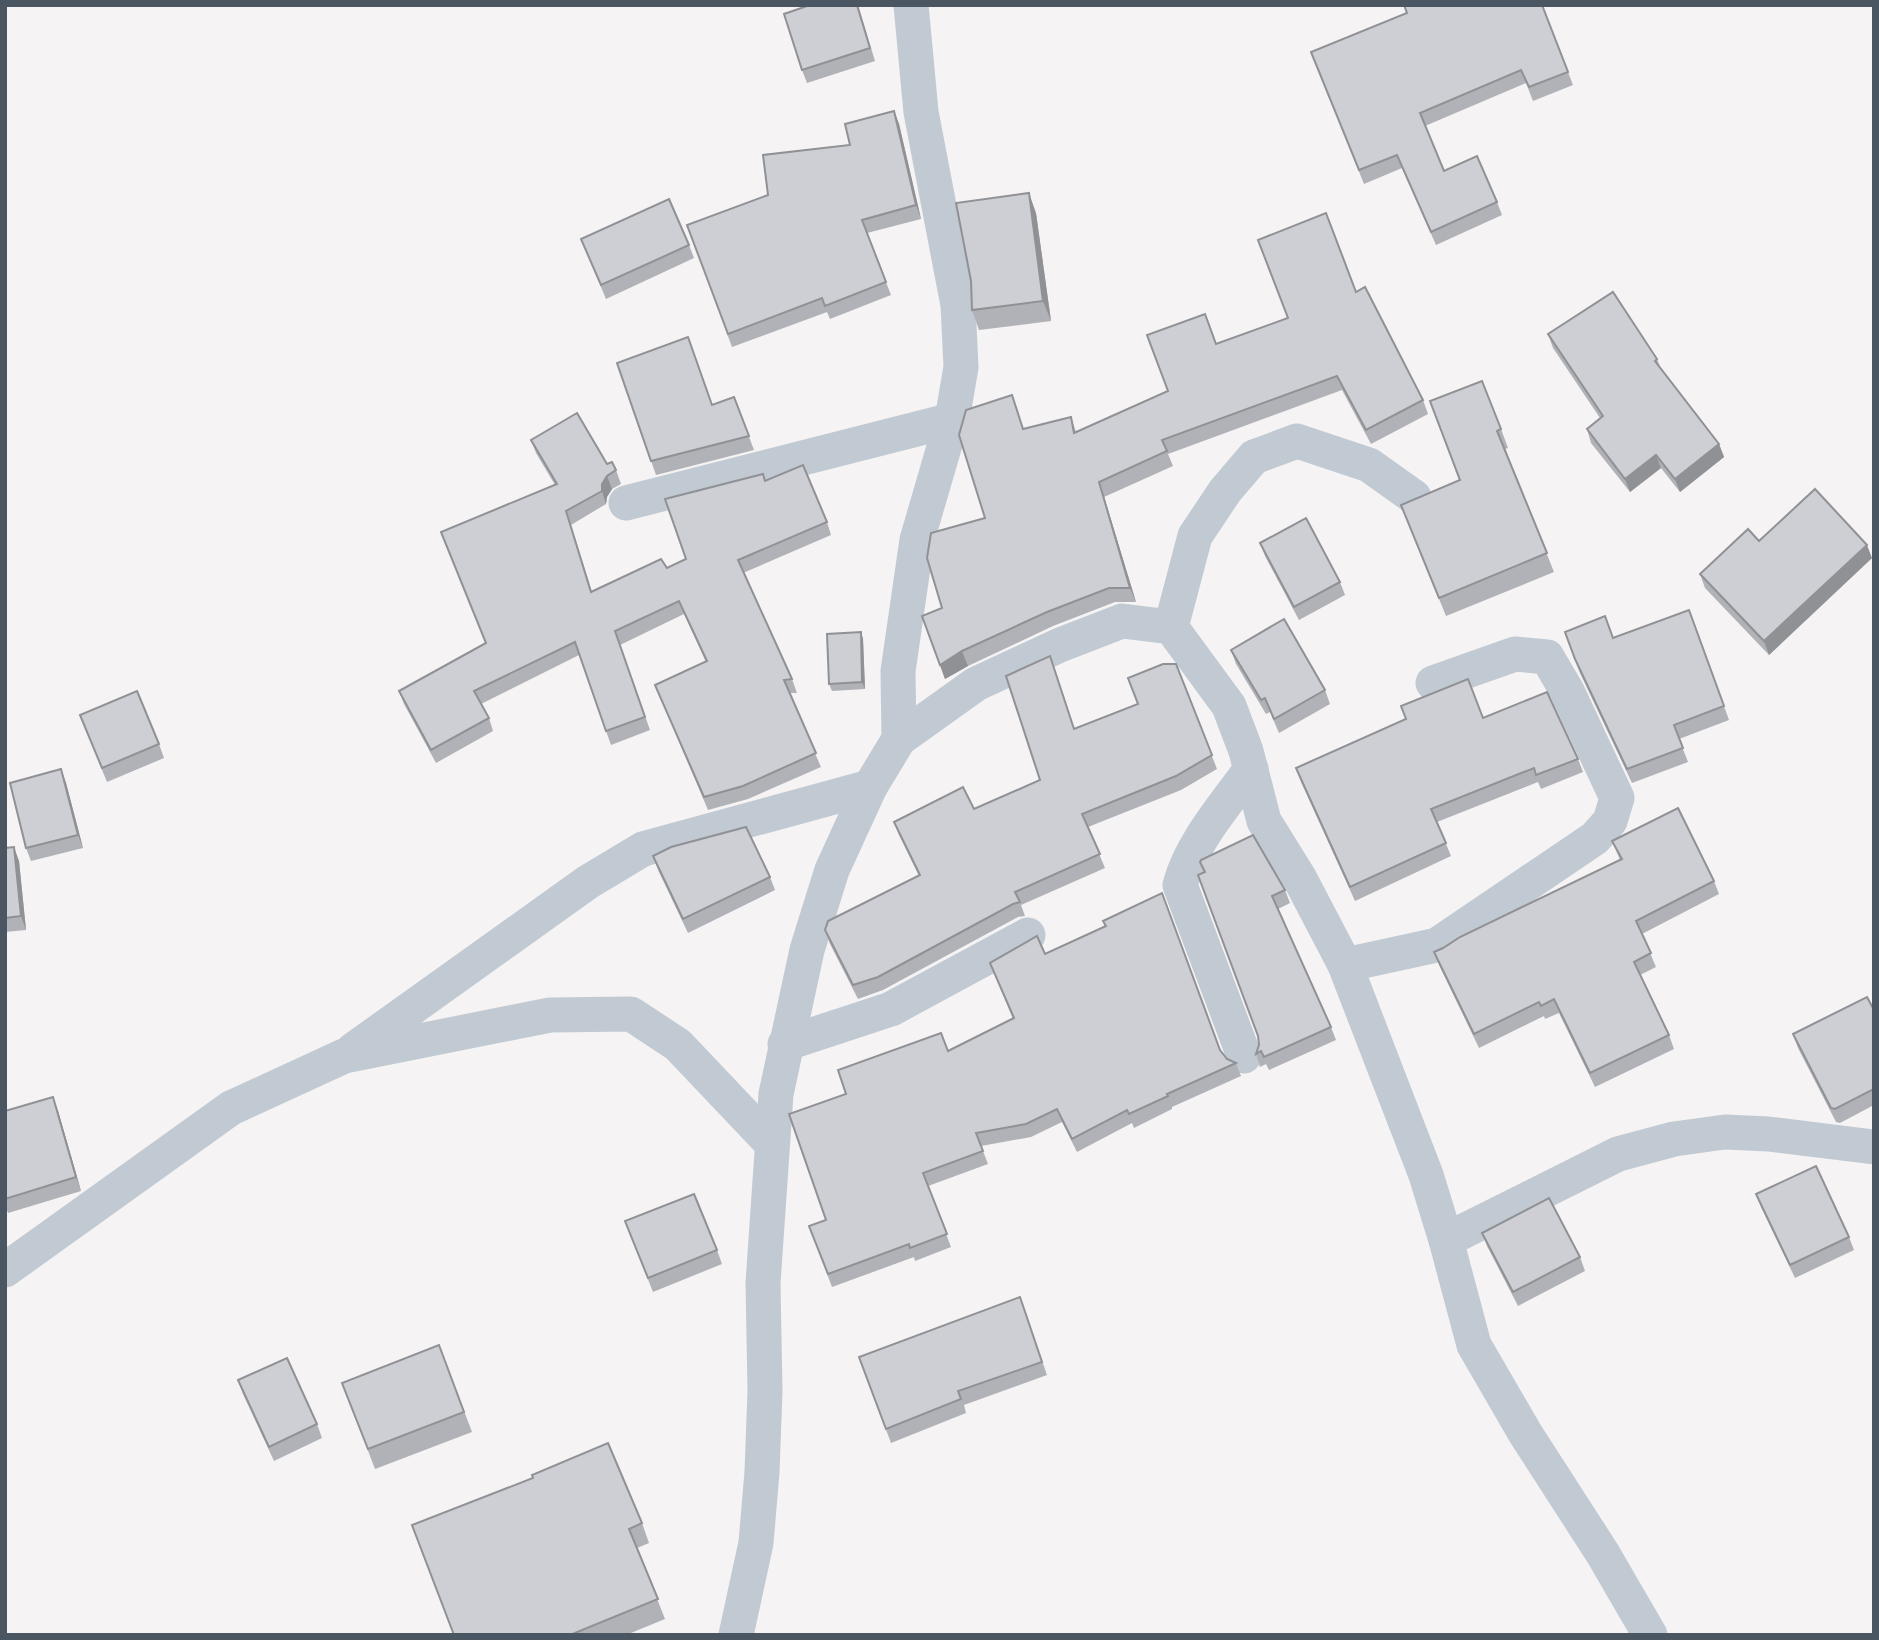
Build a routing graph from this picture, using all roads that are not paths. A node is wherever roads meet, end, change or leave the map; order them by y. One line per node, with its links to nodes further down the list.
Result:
1 (911, 5): 2 (street)
2 (952, 420): 4 (street); 7 (street)
3 (1414, 497): 5 (street)
4 (626, 503)
5 (1171, 627): 7 (street); 8 (street)
6 (1433, 683): 11 (street)
7 (899, 738): 9 (street)
8 (1251, 769): 11 (street); 14 (street)
9 (870, 787): 12 (street); 13 (street)
10 (1028, 934): 12 (street)
11 (1345, 965): 17 (street)
12 (785, 1044): 15 (street)
13 (344, 1056): 15 (street); 18 (street)
14 (1244, 1056)
15 (772, 1144): 19 (street)
16 (1874, 1147): 17 (street)
17 (1446, 1240): 20 (street)
18 (5, 1270)
19 (736, 1635)
20 (1650, 1635)

